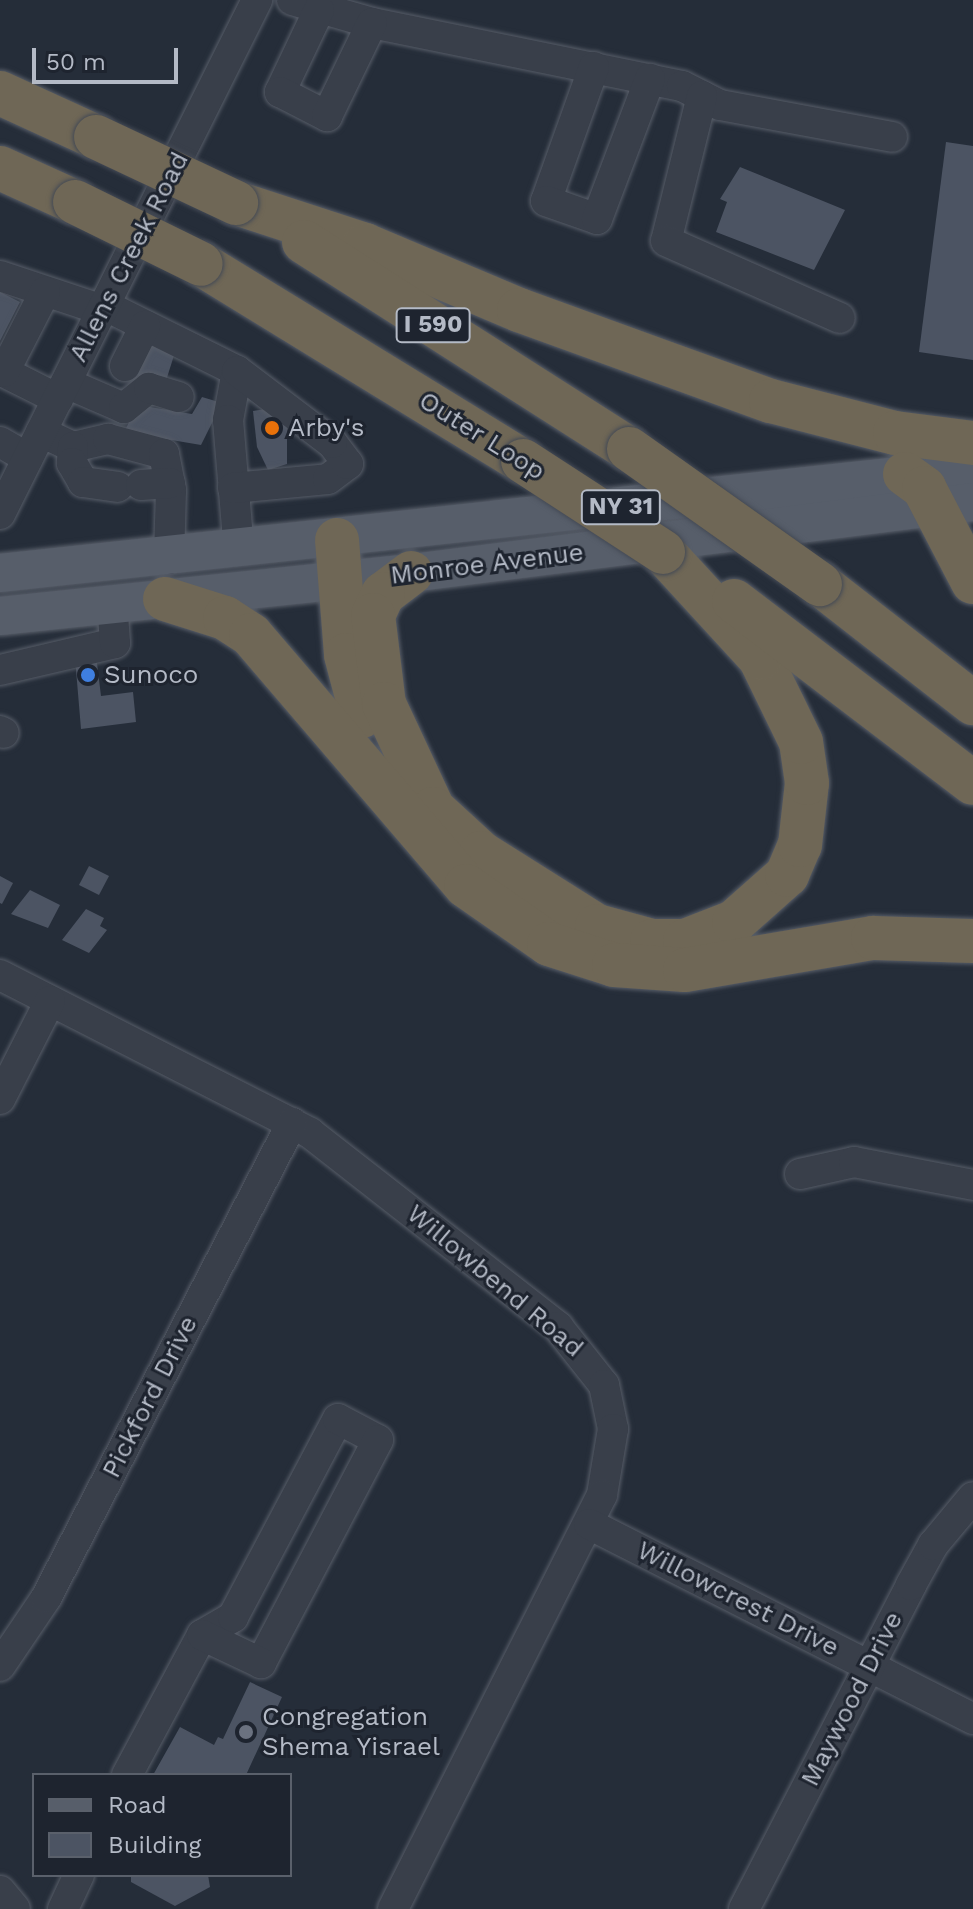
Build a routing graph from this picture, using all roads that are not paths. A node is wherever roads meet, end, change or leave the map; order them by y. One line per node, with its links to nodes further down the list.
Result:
1 (257, 0): 15 (street, Allens Creek Road)
2 (305, 5): 3 (street); 3 (street)
3 (372, 23): 4 (street)
4 (594, 67): 5 (street); 5 (street)
5 (650, 79): 7 (street)
6 (0, 93): 12 (highway, I 590, bridge)
7 (702, 96): 8 (street); 16 (street)
8 (892, 137)
9 (0, 168): 11 (highway, Outer Loop / I 590)
10 (0, 185): 11 (highway)
11 (75, 202): 38 (highway, Outer Loop / I 590, bridge)
12 (236, 203): 24 (highway); 43 (highway, I 590, bridge)
13 (0, 276): 14 (street)
14 (45, 292): 15 (street); 19 (street)
15 (103, 308): 17 (street); 21 (street, Allens Creek Road)
16 (840, 318)
17 (145, 326): 18 (street); 20 (street)
18 (125, 366)
19 (2, 371): 21 (street)
20 (237, 371): 29 (street); 29 (street)
21 (62, 391): 22 (street); 25 (street, Allens Creek Road)
22 (179, 397)
23 (0, 442): 25 (street)
24 (973, 443)
25 (34, 445): 26 (street); 31 (street, Allens Creek Road)
26 (73, 447): 28 (street); 28 (street)
27 (973, 468): 30 (main road, Monroe Avenue / NY 31)
28 (143, 485): 36 (street)
29 (233, 488): 32 (street)
30 (937, 493): 33 (main road, Monroe Avenue / NY 31); 35 (main road, Monroe Avenue / NY 31); 37 (highway)
31 (0, 514)
32 (239, 551): 33 (main road, Monroe Avenue / NY 31); 36 (main road, Monroe Avenue / NY 31)
33 (338, 561): 35 (main road, Monroe Avenue / NY 31); 36 (main road, Monroe Avenue / NY 31); 45 (highway)
34 (0, 573): 36 (main road, Monroe Avenue / NY 31)
35 (411, 573): 38 (highway)
36 (167, 579): 39 (main road, Monroe Avenue / NY 31); 45 (highway)
37 (973, 582)
38 (718, 596): 44 (highway)
39 (112, 604): 40 (main road, Monroe Avenue / NY 31); 41 (street)
40 (17, 613): 41 (street)
41 (36, 663): 42 (street)
42 (0, 670)
43 (973, 703)
44 (973, 783)
45 (398, 808): 46 (highway)
46 (973, 941)
47 (0, 975): 48 (street, Willowbend Road)
48 (50, 1001): 49 (street); 50 (street, Willowbend Road)
49 (0, 1099)
50 (292, 1123): 54 (street, Willowbend Road); 56 (street, Pickford Drive)
51 (800, 1174): 52 (street)
52 (973, 1185)
53 (973, 1497): 57 (street, Maywood Drive)
54 (589, 1524): 57 (street, Willowcrest Drive); 64 (street, Willowbend Road)
55 (202, 1635): 55 (street); 59 (street)
56 (0, 1666)
57 (870, 1666): 58 (street, Willowcrest Drive); 65 (street, Maywood Drive)
58 (973, 1719)
59 (128, 1773)
60 (78, 1877): 63 (street)
61 (0, 1891): 62 (street)
62 (15, 1909)
63 (63, 1909)
64 (393, 1909)
65 (744, 1909)

